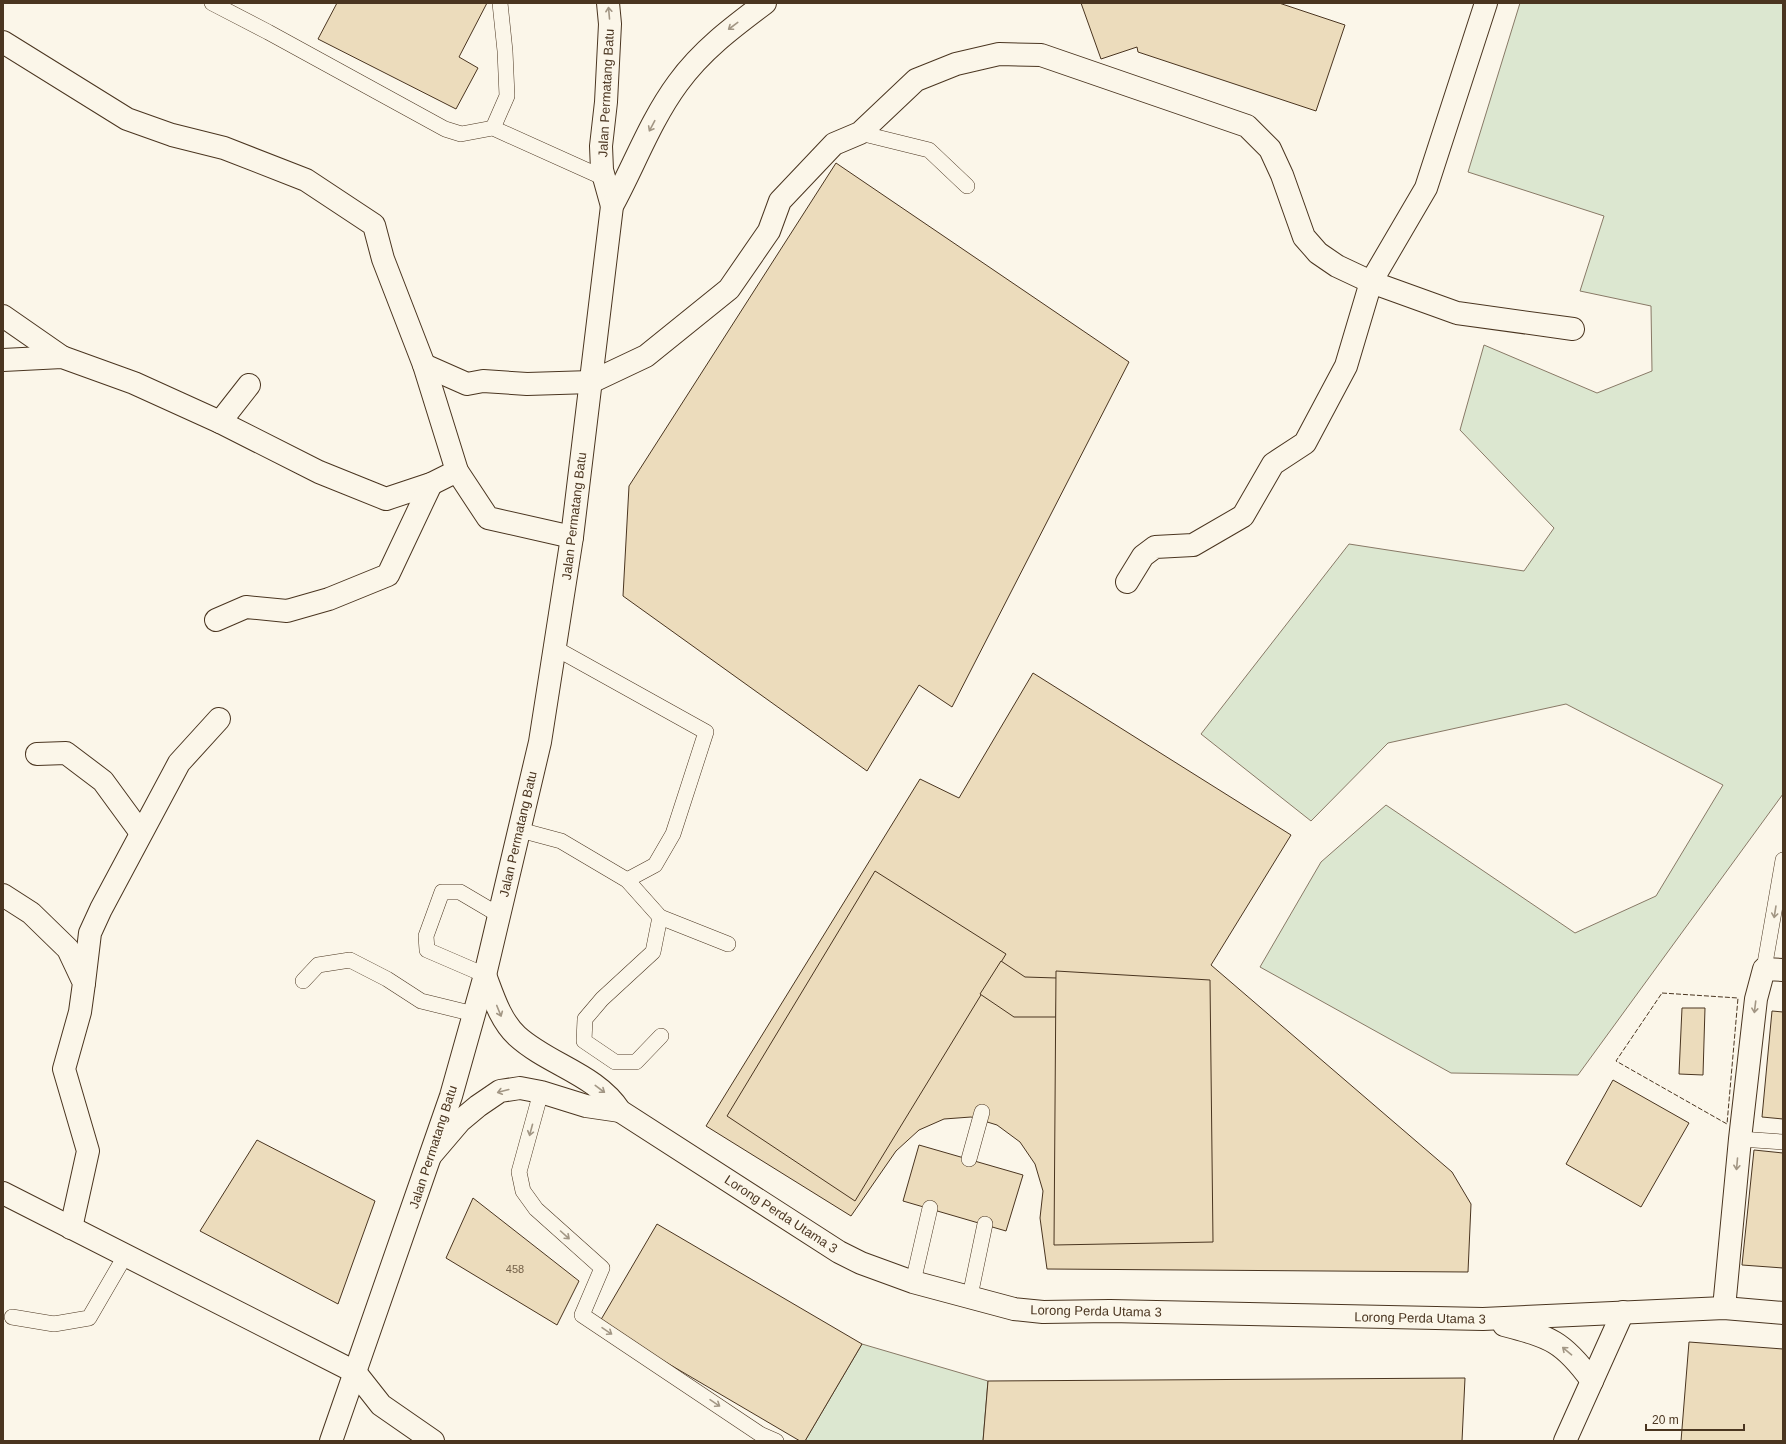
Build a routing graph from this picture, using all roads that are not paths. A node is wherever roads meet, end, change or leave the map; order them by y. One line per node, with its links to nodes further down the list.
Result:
1 (212, 3): 7 (lane)
2 (500, 3): 7 (lane)
3 (608, 3): 9 (street, Jalan Permatang Batu, one-way to 3)
4 (765, 3): 11 (street, Jalan Permatang Batu, one-way to 11)
5 (1486, 3): 12 (street)
6 (3, 42): 17 (street)
7 (493, 128): 9 (lane)
8 (860, 133): 10 (lane); 12 (street); 18 (street)
9 (604, 178): 11 (street, Jalan Permatang Batu)
10 (967, 186)
11 (612, 206): 18 (street, Jalan Permatang Batu)
12 (1371, 282): 14 (street); 24 (street)
13 (3, 316): 15 (street)
14 (1573, 329)
15 (62, 357): 16 (street); 20 (street)
16 (3, 360)
17 (424, 365): 18 (street); 21 (street)
18 (591, 382): 23 (street, Jalan Permatang Batu)
19 (249, 386): 20 (street)
20 (220, 422): 22 (street)
21 (457, 471): 22 (street); 23 (street)
22 (431, 484): 25 (street)
23 (572, 537): 26 (street, Jalan Permatang Batu)
24 (1127, 582)
25 (216, 620)
26 (555, 648): 29 (street, Jalan Permatang Batu); 32 (lane)
27 (219, 719): 30 (street)
28 (36, 754): 30 (street)
29 (520, 830): 32 (lane); 34 (street, Jalan Permatang Batu)
30 (141, 833): 40 (street)
31 (1783, 860): 37 (lane, one-way to 37)
32 (627, 880): 35 (lane)
33 (3, 895): 40 (street)
34 (499, 915): 38 (street, Jalan Permatang Batu); 38 (lane)
35 (660, 918): 36 (lane); 42 (lane)
36 (728, 944)
37 (1774, 970): 46 (street, one-way to 46)
38 (485, 975): 41 (street, Jalan Permatang Batu); 44 (street, Lorong Perda Utama 3, one-way to 44)
39 (303, 981): 41 (lane)
40 (84, 983): 53 (street)
41 (474, 1014): 48 (street, Jalan Permatang Batu)
42 (661, 1036)
43 (541, 1092): 44 (street, Lorong Perda Utama 3); 48 (street, Lorong Perda Utama 3, one-way to 48); 66 (lane, one-way to 66)
44 (620, 1111): 55 (street, Lorong Perda Utama 3)
45 (982, 1112): 49 (lane)
46 (1740, 1139): 47 (lane); 57 (street, one-way to 57)
47 (1783, 1142)
48 (431, 1154): 62 (street, Jalan Permatang Batu)
49 (969, 1159)
50 (3, 1193): 53 (street)
51 (930, 1208): 55 (lane)
52 (985, 1224): 56 (lane)
53 (71, 1228): 54 (street)
54 (125, 1256): 60 (lane); 62 (street)
55 (913, 1282): 56 (street, Lorong Perda Utama 3)
56 (970, 1296): 61 (street, Lorong Perda Utama 3)
57 (1724, 1308): 58 (street, Lorong Perda Utama 3); 59 (street, Lorong Perda Utama 3)
58 (1623, 1312): 61 (street, Lorong Perda Utama 3); 63 (street)
59 (1783, 1313)
60 (12, 1317)
61 (1483, 1319): 63 (street, one-way to 61)
62 (355, 1372): 64 (street, Jalan Permatang Batu); 65 (street)
63 (1592, 1381): 67 (street)
64 (331, 1441)
65 (434, 1441)
66 (776, 1441)
67 (1565, 1441)

